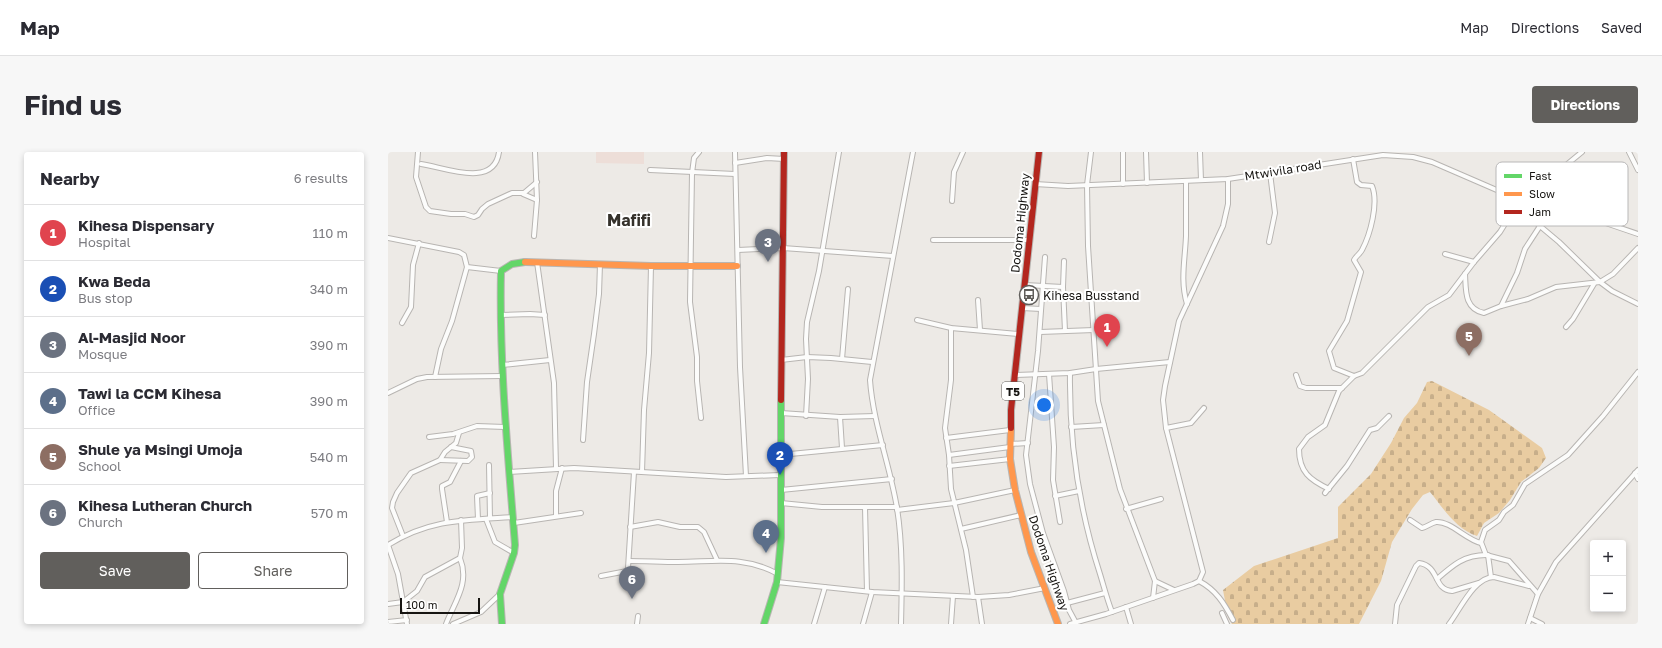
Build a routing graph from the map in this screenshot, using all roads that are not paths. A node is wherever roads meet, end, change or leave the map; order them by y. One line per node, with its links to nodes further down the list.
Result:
1 (418, 152): 39 (street)
2 (500, 152): 23 (street)
3 (535, 152): 33 (street)
4 (699, 152): 27 (street)
5 (735, 152): 22 (street)
6 (784, 152): 19 (main road)
7 (839, 152): 55 (street)
8 (913, 152): 57 (street)
9 (964, 152): 41 (street)
10 (1039, 152): 35 (main road, Dodoma Highway / T5)
11 (1091, 152): 37 (street)
12 (1123, 152): 36 (street)
13 (1146, 152): 34 (street)
14 (1200, 152): 31 (street)
15 (1358, 152): 18 (street)
16 (1582, 152): 21 (street, Mtwivila road)
17 (1629, 152): 24 (street)
18 (1360, 158): 20 (street, Mtwivila road); 38 (street, Mtwivila road)
19 (784, 159): 22 (street); 52 (main road)
20 (1352, 159): 28 (street, Mtwivila road); 107 (street)
21 (1570, 162)
22 (734, 163): 29 (street)
23 (422, 164)
24 (1636, 165): 26 (street)
25 (650, 170): 27 (street)
26 (1638, 170)
27 (692, 173): 29 (street); 63 (street)
28 (1270, 173): 30 (street, Mtwivila road); 50 (street)
29 (734, 174): 54 (street)
30 (1228, 179): 31 (street, Mtwivila road); 76 (street)
31 (1201, 180): 32 (street, Mtwivila road)
32 (1186, 181): 34 (street, Mtwivila road); 76 (street)
33 (537, 182): 39 (street); 40 (street)
34 (1147, 183): 36 (street, Mtwivila road)
35 (1035, 184): 37 (street, Mtwivila road); 49 (main road, Dodoma Highway / T5)
36 (1123, 184): 37 (street, Mtwivila road)
37 (1088, 185): 88 (street)
38 (1496, 190)
39 (522, 194): 40 (street)
40 (537, 200): 46 (street)
41 (952, 201)
42 (1504, 226): 61 (street)
43 (1540, 226): 69 (street); 78 (street)
44 (1616, 226): 45 (street)
45 (1638, 234)
46 (534, 236)
47 (388, 238): 51 (street)
48 (933, 240): 49 (street)
49 (1028, 240): 71 (main road, Dodoma Highway / T5)
50 (1269, 242)
51 (418, 243): 66 (street); 84 (street)
52 (783, 248): 54 (street); 55 (street); 95 (main road)
53 (1638, 248): 69 (street)
54 (738, 250): 65 (street)
55 (822, 252): 57 (street); 92 (street)
56 (1446, 254): 61 (street)
57 (893, 256): 96 (street)
58 (1045, 257): 72 (street)
59 (1064, 261): 73 (street)
60 (537, 262): 62 (main road); 67 (main road); 82 (street)
61 (1474, 262): 68 (street)
62 (600, 264): 64 (main road); 126 (street)
63 (689, 265): 64 (main road); 65 (main road); 117 (street)
64 (650, 266): 143 (street)
65 (737, 266): 146 (street)
66 (467, 267): 67 (street); 108 (street)
67 (501, 271): 81 (main road)
68 (1464, 274): 78 (street); 107 (street)
69 (1600, 282): 70 (street); 77 (street)
70 (1594, 284): 78 (street); 86 (street)
71 (1024, 285): 72 (street); 79 (main road, Dodoma Highway / T5)
72 (1043, 287): 73 (street); 80 (street)
73 (1063, 287): 89 (street)
74 (848, 289): 93 (street)
75 (978, 300): 87 (street)
76 (1187, 304): 97 (street)
77 (1638, 304)
78 (1501, 306)
79 (1021, 308): 80 (street); 91 (main road, Dodoma Highway / T5)
80 (1041, 309): 90 (street)
81 (500, 315): 82 (street); 98 (main road)
82 (545, 315): 94 (street)
83 (917, 320): 85 (street)
84 (402, 323)
85 (951, 328): 87 (street); 125 (street)
86 (1566, 328)
87 (980, 330): 91 (street)
88 (1094, 330): 89 (street); 99 (street)
89 (1065, 331): 90 (street)
90 (1040, 332): 102 (street)
91 (1018, 334): 104 (main road, Dodoma Highway / T5)
92 (807, 357): 93 (street); 95 (street); 113 (street)
93 (842, 359): 96 (street)
94 (550, 360): 98 (street); 139 (street)
95 (781, 360): 112 (main road)
96 (872, 362): 114 (street)
97 (1170, 362): 99 (street); 121 (street)
98 (502, 365): 106 (main road)
99 (1096, 369): 101 (street); 118 (street)
100 (1638, 372): 175 (street)
101 (1070, 373): 103 (street); 120 (street)
102 (1035, 374): 103 (street); 104 (street); 127 (street)
103 (1049, 374): 155 (street)
104 (1014, 375): 122 (main road, Dodoma Highway / T5)
105 (1296, 375): 109 (street)
106 (502, 376): 108 (street); 119 (main road)
107 (1354, 376): 109 (street)
108 (435, 377): 110 (street)
109 (1342, 388): 149 (street)
110 (388, 393)
111 (1204, 408): 121 (street)
112 (781, 413): 113 (street); 132 (main road)
113 (806, 416): 116 (street)
114 (875, 416): 116 (street); 128 (street)
115 (1389, 416): 149 (street)
116 (840, 417): 131 (street)
117 (701, 418)
118 (1104, 425): 120 (street); 161 (street)
119 (505, 427): 123 (street); 141 (main road)
120 (1071, 427): 152 (street)
121 (1166, 428): 187 (street)
122 (1010, 430): 125 (street); 129 (main road, Dodoma Highway / T5)
123 (460, 432): 124 (street); 130 (street)
124 (429, 437)
125 (946, 438): 133 (street)
126 (583, 440)
127 (1028, 443): 129 (street); 203 (street)
128 (883, 445): 131 (street); 147 (street)
129 (1010, 446): 133 (street); 134 (main road, Dodoma Highway / T5)
130 (451, 447): 135 (street); 136 (street)
131 (842, 448): 132 (street)
132 (780, 454): 145 (main road)
133 (949, 455): 138 (street)
134 (1010, 459): 138 (street); 151 (main road, Dodoma Highway / T5)
135 (440, 460): 136 (street); 174 (street)
136 (461, 461): 170 (street)
137 (489, 465): 153 (street)
138 (949, 466): 158 (street)
139 (556, 468): 140 (street); 141 (street)
140 (562, 468): 142 (street); 164 (street)
141 (509, 472): 168 (main road)
142 (634, 472): 143 (street); 172 (street)
143 (642, 472): 146 (street)
144 (1637, 472): 148 (street); 198 (street)
145 (780, 475): 146 (street); 150 (main road)
146 (746, 476)
147 (892, 479): 150 (street); 160 (street)
148 (1638, 479)
149 (1329, 489): 154 (street)
150 (780, 490): 157 (main road)
151 (1015, 490): 158 (street); 163 (main road, Dodoma Highway / T5)
152 (1079, 491): 155 (street); 196 (street)
153 (490, 493): 165 (street); 166 (street)
154 (1325, 493)
155 (1055, 496): 171 (street)
156 (1161, 499): 161 (street)
157 (781, 503): 159 (street); 182 (main road)
158 (954, 503): 160 (street); 173 (street)
159 (865, 507): 160 (street); 194 (street)
160 (897, 508): 195 (street)
161 (1126, 509): 186 (street)
162 (581, 514): 164 (street)
163 (1021, 515): 173 (street); 192 (main road, Dodoma Highway / T5)
164 (556, 516): 168 (street)
165 (488, 518): 166 (street); 168 (street); 177 (street)
166 (478, 519): 167 (street)
167 (461, 520): 170 (street); 179 (street)
168 (513, 520): 177 (main road)
169 (1410, 520): 175 (street)
170 (447, 522): 174 (street)
171 (1060, 522)
172 (630, 527): 180 (street); 181 (street)
173 (961, 529): 200 (street)
174 (403, 536): 176 (street)
175 (1481, 544): 178 (street)
176 (388, 545): 202 (street)
177 (514, 553): 197 (main road)
178 (1487, 555): 184 (street); 185 (street); 190 (street)
179 (460, 558): 202 (street); 214 (street)
180 (717, 560): 181 (street); 182 (street)
181 (629, 561): 183 (street)
182 (778, 574): 188 (main road)
183 (601, 576)
184 (1491, 577): 189 (street); 190 (street)
185 (1437, 579): 189 (street); 228 (street)
186 (1155, 581): 193 (street); 201 (street)
187 (1199, 581): 193 (street); 210 (street)
188 (777, 582): 191 (street); 218 (main road)
189 (1479, 583): 229 (street)
190 (1529, 586): 198 (street)
191 (825, 587): 194 (street); 219 (street)
192 (1045, 588): 200 (street); 224 (main road, Dodoma Highway / T5)
193 (1174, 590): 201 (street)
194 (869, 591): 195 (street); 220 (street)
195 (902, 593): 199 (street); 221 (street)
196 (1105, 593): 203 (street); 206 (street)
197 (500, 594): 215 (street); 216 (main road)
198 (1538, 594): 209 (street)
199 (953, 596): 200 (street); 222 (street)
200 (976, 597): 223 (street)
201 (1153, 598): 205 (street)
202 (403, 602): 204 (street); 212 (street)
203 (1067, 602): 213 (street)
204 (388, 604)
205 (1126, 607): 206 (street); 226 (street)
206 (1112, 612): 213 (street)
207 (1222, 613): 227 (street)
208 (638, 616): 217 (street)
209 (1530, 618): 230 (street); 231 (street)
210 (1233, 620)
211 (388, 622): 212 (street)
212 (407, 622)
213 (1076, 623): 225 (street)
214 (446, 624)
215 (453, 624)
216 (502, 624)
217 (637, 624)
218 (764, 624)
219 (814, 624)
220 (863, 624)
221 (901, 624)
222 (951, 624)
223 (982, 624)
224 (1058, 624)
225 (1070, 624)
226 (1131, 624)
227 (1227, 624)
228 (1395, 624)
229 (1449, 624)
230 (1528, 624)
231 (1542, 624)

